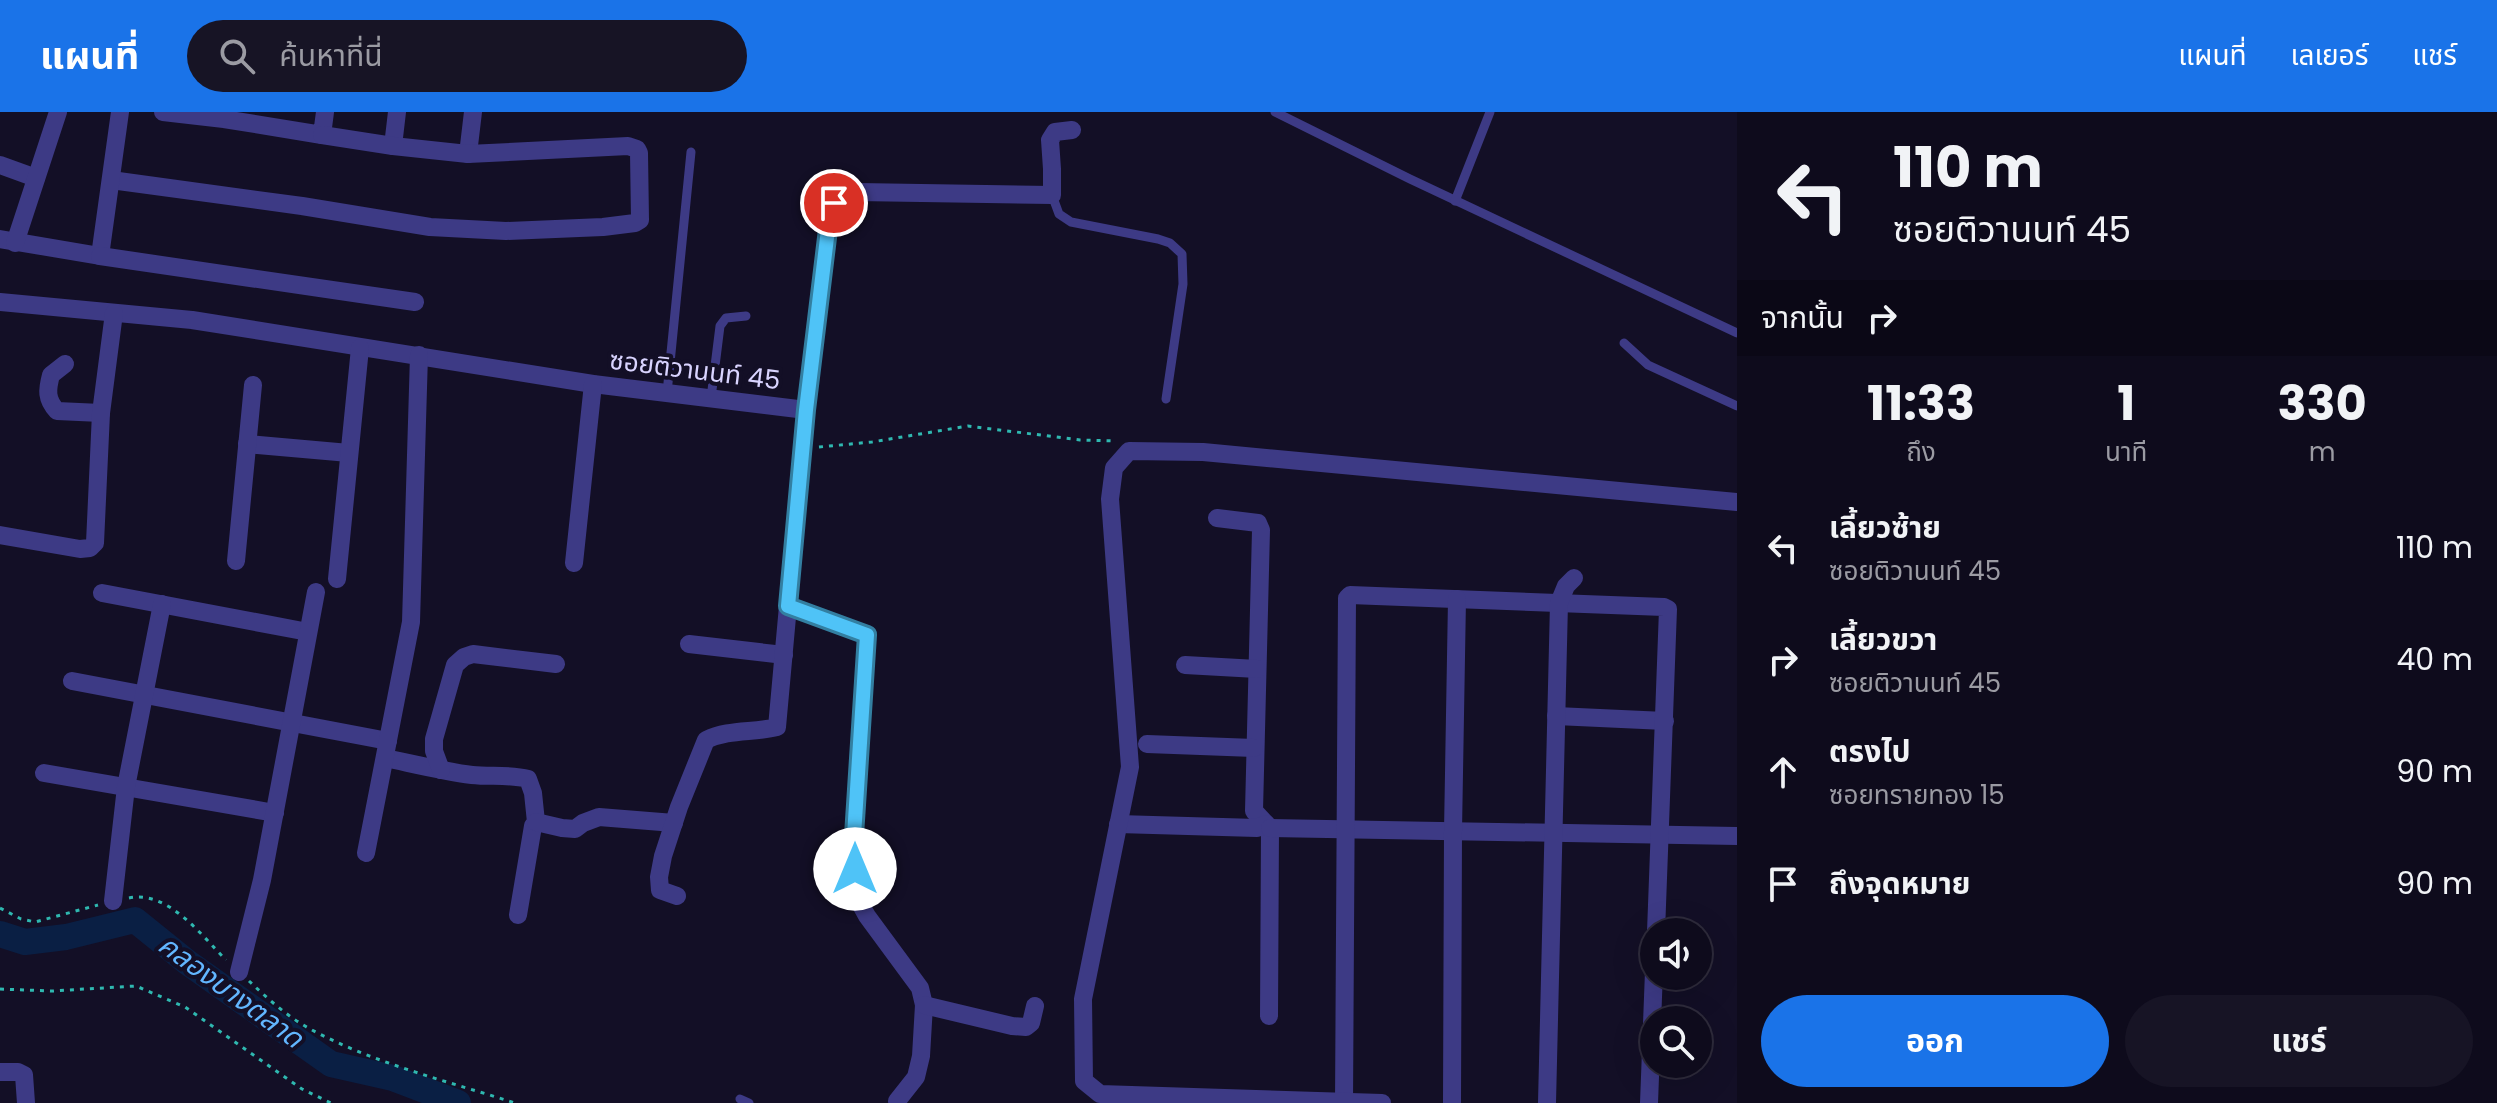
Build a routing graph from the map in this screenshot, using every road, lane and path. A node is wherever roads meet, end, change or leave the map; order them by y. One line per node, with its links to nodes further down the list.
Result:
1 (58, 112): 16 (street)
2 (120, 112): 17 (street)
3 (163, 112): 9 (street)
4 (325, 112): 11 (street)
5 (397, 112): 12 (street)
6 (473, 112): 14 (street)
7 (1275, 112): 19 (lane)
8 (1490, 112): 19 (lane)
9 (251, 118): 11 (street)
10 (1072, 130): 18 (street)
11 (322, 135): 12 (street)
12 (393, 146): 14 (street)
13 (691, 152): 33 (lane)
14 (468, 154): 17 (street)
15 (0, 165): 16 (street)
16 (36, 178): 20 (street)
17 (111, 180): 21 (street)
18 (1052, 195): 35 (lane); 37 (street)
19 (1455, 201): 26 (lane)
20 (7, 241): 21 (street)
21 (100, 256): 23 (street)
22 (0, 302): 24 (street, ซอยติวานนท์ 45)
23 (415, 302)
24 (114, 313): 28 (street, ซอยติวานนท์ 45); 38 (street)
25 (746, 316): 34 (lane)
26 (1737, 333)
27 (1624, 343): 36 (lane)
28 (360, 348): 29 (street, ซอยติวานนท์ 45); 42 (street)
29 (419, 355): 31 (street, ซอยติวานนท์ 45); 69 (street)
30 (65, 364): 38 (street)
31 (593, 384): 33 (street, ซอยติวานนท์ 45); 47 (street)
32 (253, 385): 40 (street)
33 (667, 393): 34 (street, ซอยติวานนท์ 45)
34 (711, 398): 37 (street, ซอยติวานนท์ 45)
35 (1166, 399)
36 (1737, 406)
37 (806, 410): 41 (street, ซอยติวานนท์ 45)
38 (101, 413): 45 (street)
39 (1122, 441): 41 (path)
40 (247, 444): 42 (street); 46 (street)
41 (803, 445): 55 (street, ซอยติวานนท์ 45)
42 (349, 453): 49 (street)
43 (1737, 502): 76 (street)
44 (1217, 518): 61 (street)
45 (0, 535)
46 (236, 561)
47 (574, 563)
48 (1574, 578): 53 (street)
49 (337, 579)
50 (316, 592): 56 (street)
51 (102, 593): 54 (street)
52 (1457, 599): 53 (street); 78 (street); 79 (street)
53 (1559, 603): 64 (street); 65 (street)
54 (162, 604): 56 (street); 63 (street)
55 (788, 606): 58 (street, ซอยติวานนท์ 45); 92 (street)
56 (308, 632): 66 (street)
57 (689, 644): 58 (street)
58 (784, 655): 75 (street, ซอยติวานนท์ 45)
59 (556, 664): 70 (street)
60 (1185, 665): 61 (street)
61 (1257, 669): 68 (street)
62 (72, 681): 63 (street)
63 (143, 694): 66 (street); 72 (street)
64 (1556, 716): 65 (street); 80 (street)
65 (1665, 721): 81 (street)
66 (292, 723): 69 (street); 73 (street)
67 (1147, 744): 68 (street)
68 (1254, 748): 77 (street)
69 (386, 749): 70 (street); 83 (street)
70 (441, 770): 74 (street)
71 (44, 773): 72 (street)
72 (126, 787): 73 (street); 85 (street)
73 (275, 813): 89 (street)
74 (536, 822): 75 (street); 87 (street)
75 (674, 823): 84 (street)
76 (1118, 824): 77 (street); 100 (street)
77 (1268, 826): 78 (street); 94 (street)
78 (1346, 829): 79 (street); 100 (street)
79 (1453, 831): 80 (street); 102 (street)
80 (1553, 832): 81 (street); 103 (street)
81 (1660, 834): 82 (street); 88 (street)
82 (1737, 836)
83 (366, 853)
84 (677, 896)
85 (113, 901): 86 (path); 89 (path)
86 (0, 908)
87 (518, 915)
88 (1657, 918)
89 (239, 972): 99 (path)
90 (0, 989): 98 (path)
91 (1653, 990): 104 (street)
92 (924, 1005): 93 (street); 96 (street)
93 (1035, 1006)
94 (1269, 1016)
95 (0, 1072): 97 (street)
96 (896, 1102)
97 (26, 1103)
98 (331, 1103)
99 (515, 1103)
100 (1344, 1103): 101 (street)
101 (1382, 1103)
102 (1452, 1103)
103 (1547, 1103)
104 (1649, 1103)

